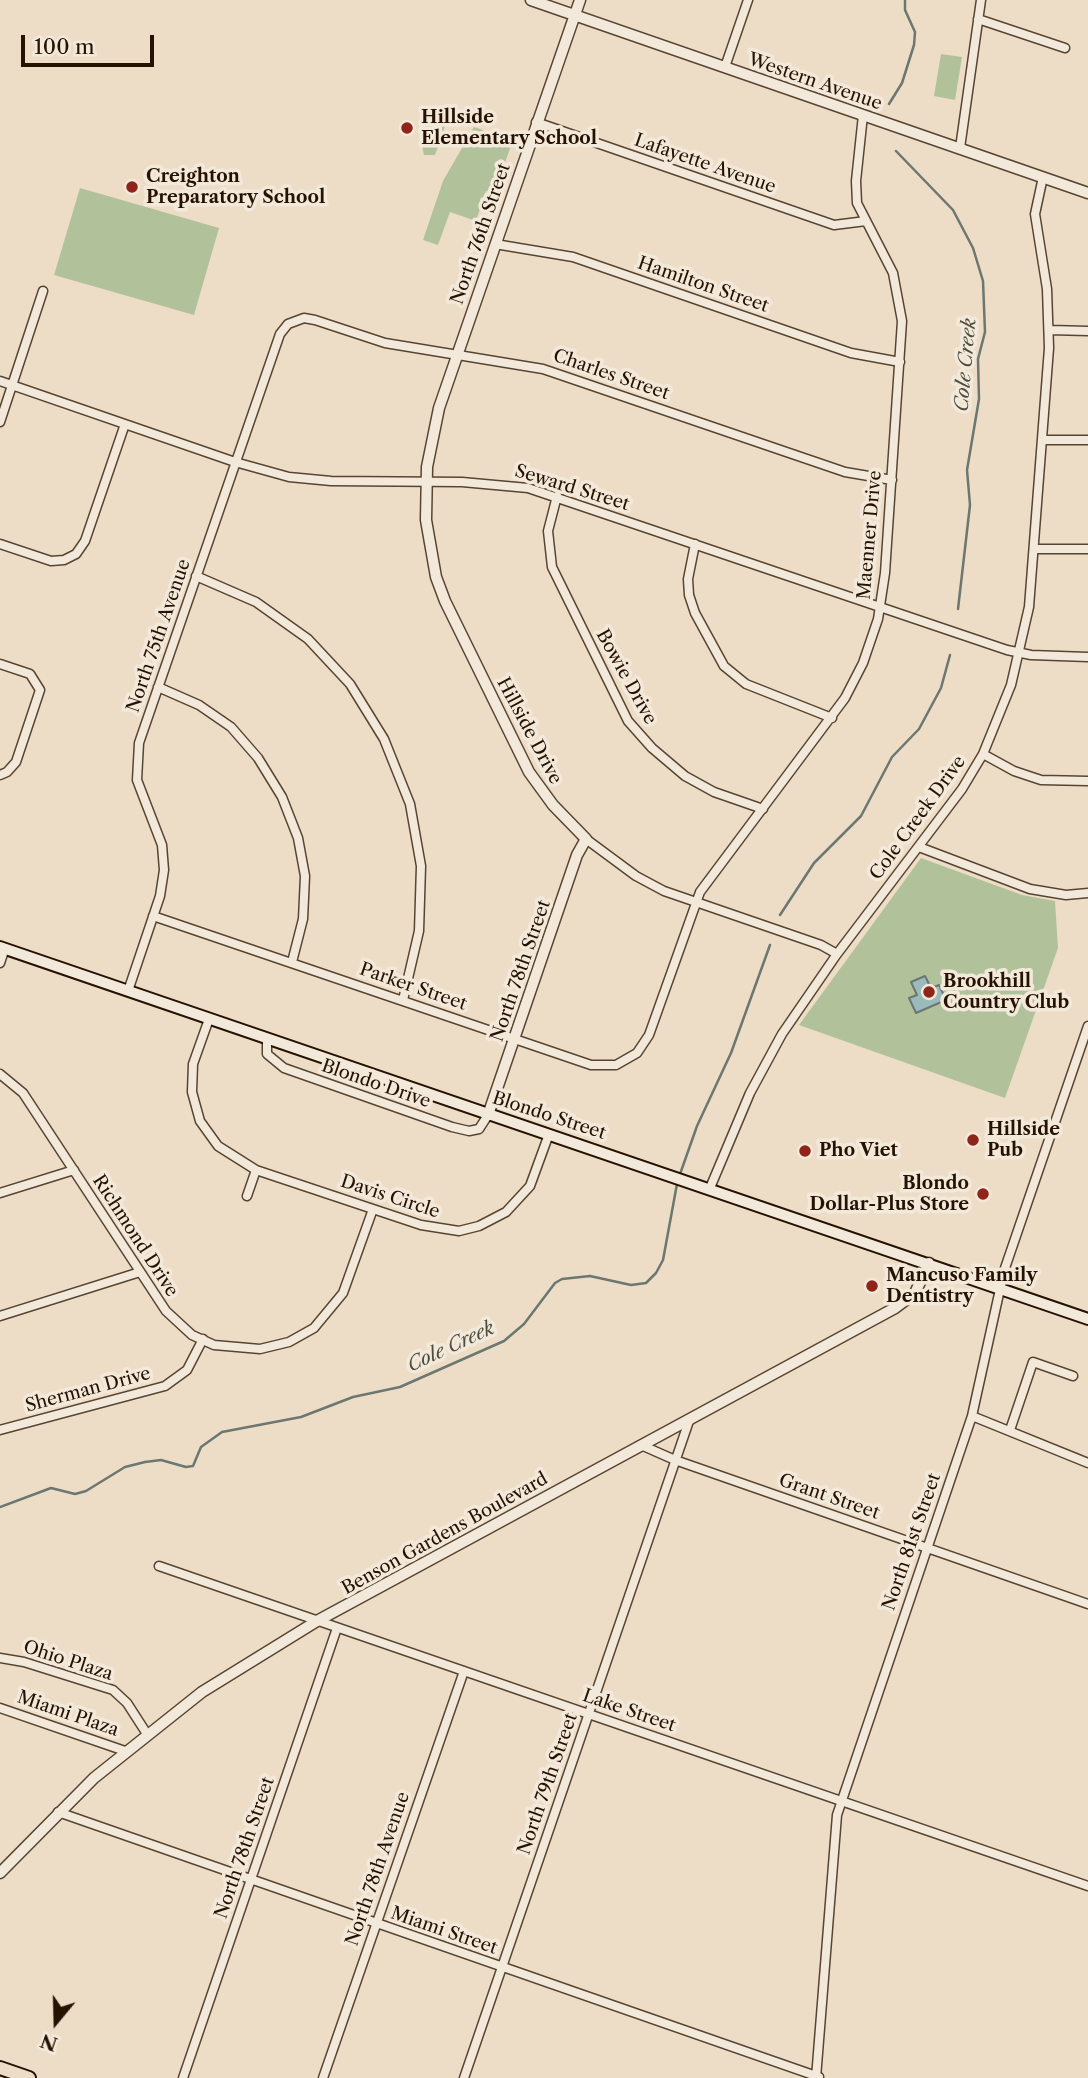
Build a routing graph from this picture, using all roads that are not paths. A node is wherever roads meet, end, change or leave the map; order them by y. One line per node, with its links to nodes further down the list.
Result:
1 (531, 0): 5 (street, Western Avenue)
2 (580, 0): 5 (street, North 76th Street)
3 (748, 0): 8 (street)
4 (981, 0): 6 (street)
5 (574, 15): 8 (street, Western Avenue); 10 (street, North 76th Street)
6 (978, 19): 7 (street); 11 (street)
7 (1065, 48)
8 (724, 67): 9 (street, Western Avenue)
9 (863, 115): 11 (street, Western Avenue); 14 (street, Maenner Drive)
10 (536, 122): 14 (street, Lafayette Avenue); 15 (street, North 76th Street)
11 (960, 148): 12 (street, Western Avenue)
12 (1043, 177): 13 (street, Western Avenue); 18 (street, Cole Creek Drive)
13 (1088, 193)
14 (866, 222): 21 (street, Maenner Drive)
15 (495, 244): 20 (street, North 76th Street); 21 (street, Hamilton Street)
16 (43, 291): 23 (street)
17 (314, 320): 20 (street, Charles Street); 28 (street, North 75th Avenue)
18 (1049, 330): 19 (street); 26 (street, Cole Creek Drive)
19 (1088, 331)
20 (457, 354): 29 (street, Charles Street); 30 (street, North 76th Street)
21 (900, 362): 29 (street, Maenner Drive)
22 (0, 381): 23 (street, Seward Street)
23 (13, 385): 24 (street); 25 (street, Seward Street)
24 (0, 422)
25 (125, 424): 28 (street, Seward Street); 32 (street)
26 (1043, 440): 27 (street); 34 (street, Cole Creek Drive)
27 (1088, 440)
28 (235, 462): 30 (street, Seward Street); 36 (street, North 75th Avenue)
29 (892, 480): 37 (street, Maenner Drive)
30 (425, 481): 31 (street, Seward Street); 47 (street, Hillside Drive)
31 (557, 496): 33 (street, Seward Street); 46 (street, Bowie Drive)
32 (0, 544)
33 (695, 544): 37 (street, Seward Street); 42 (street)
34 (1034, 549): 35 (street); 38 (street, Cole Creek Drive)
35 (1088, 549)
36 (196, 576): 41 (street, North 75th Avenue); 57 (street)
37 (880, 607): 38 (street, Seward Street); 42 (street, Maenner Drive)
38 (1020, 653): 39 (street, Seward Street); 43 (street, Cole Creek Drive)
39 (1088, 657)
40 (0, 664): 44 (street)
41 (158, 687): 51 (street, North 75th Avenue); 54 (street)
42 (832, 718): 46 (street, Maenner Drive)
43 (983, 754): 45 (street); 48 (street, Cole Creek Drive)
44 (0, 775)
45 (1088, 781)
46 (763, 809): 50 (street, Maenner Drive)
47 (586, 839): 50 (street, Hillside Drive); 63 (street, North 78th Street)
48 (919, 848): 49 (street); 53 (street, Cole Creek Drive)
49 (1088, 893)
50 (696, 903): 53 (street, Hillside Drive); 60 (street, Maenner Drive)
51 (153, 916): 54 (street, Parker Street); 56 (street, North 75th Avenue)
52 (3, 947): 55 (street); 56 (main road, Blondo Street)
53 (837, 954): 69 (street, Cole Creek Drive)
54 (292, 962): 57 (street, Parker Street)
55 (0, 963)
56 (128, 991): 58 (main road, Blondo Street)
57 (403, 1000): 63 (street, Parker Street)
58 (209, 1019): 62 (main road, Blondo Street); 68 (street, Davis Circle)
59 (1088, 1026): 61 (street, North 81st Street)
60 (650, 1032): 63 (street, Parker Street)
61 (1086, 1038): 75 (street, North 81st Street)
62 (267, 1039): 65 (main road, Blondo Street); 65 (street, Blondo Drive)
63 (514, 1039): 65 (street, North 78th Street)
64 (0, 1074): 67 (street, Richmond Drive)
65 (488, 1115): 66 (main road, Blondo Street)
66 (549, 1134): 69 (main road, Blondo Street); 72 (street, Davis Circle)
67 (74, 1170): 70 (street); 74 (street, Richmond Drive)
68 (256, 1170): 71 (street); 72 (street, Davis Circle)
69 (710, 1188): 73 (main road, Blondo Street)
70 (0, 1194)
71 (247, 1196)
72 (373, 1209): 78 (street, Richmond Drive)
73 (929, 1264): 75 (main road, Blondo Street); 81 (street, Benson Gardens Boulevard)
74 (140, 1272): 76 (street); 78 (street, Richmond Drive)
75 (999, 1288): 77 (main road, Blondo Street); 80 (street, North 81st Street)
76 (0, 1315)
77 (1088, 1319)
78 (203, 1339): 82 (street, Sherman Drive)
79 (1073, 1376): 83 (street)
80 (972, 1416): 83 (street); 87 (street, North 81st Street)
81 (688, 1421): 84 (street, Benson Gardens Boulevard); 85 (street, North 79th Street)
82 (0, 1430)
83 (1010, 1430): 86 (street)
84 (641, 1445): 85 (street, Grant Street); 90 (street, Benson Gardens Boulevard)
85 (675, 1460): 87 (street, Grant Street); 95 (street, North 79th Street)
86 (1088, 1463)
87 (927, 1548): 89 (street, Grant Street); 98 (street, North 81st Street)
88 (159, 1566): 90 (street, Lake Street)
89 (1088, 1604)
90 (317, 1621): 91 (street, Lake Street); 96 (street, Benson Gardens Boulevard)
91 (337, 1628): 93 (street, Lake Street); 101 (street, North 78th Street)
92 (0, 1658): 96 (street, Ohio Plaza)
93 (464, 1671): 95 (street, Lake Street); 103 (street, North 78th Avenue)
94 (0, 1708): 97 (street, Miami Plaza)
95 (588, 1714): 98 (street, Lake Street); 104 (street, North 79th Street)
96 (147, 1734): 97 (street, Benson Gardens Boulevard)
97 (125, 1751): 99 (street, Benson Gardens Boulevard)
98 (840, 1801): 102 (street, Lake Street); 106 (street, North 81st Street)
99 (58, 1812): 100 (street, Benson Gardens Boulevard); 101 (street, Miami Street)
100 (0, 1873)
101 (250, 1880): 103 (street, Miami Street); 108 (street, North 78th Street)
102 (1088, 1886)
103 (376, 1924): 104 (street, Miami Street); 109 (street, North 78th Avenue)
104 (502, 1968): 106 (street, Miami Street); 110 (street, North 79th Street)
105 (0, 2068): 107 (main road)
106 (818, 2077)
107 (29, 2078)
108 (183, 2078)
109 (323, 2078)
110 (464, 2078)

